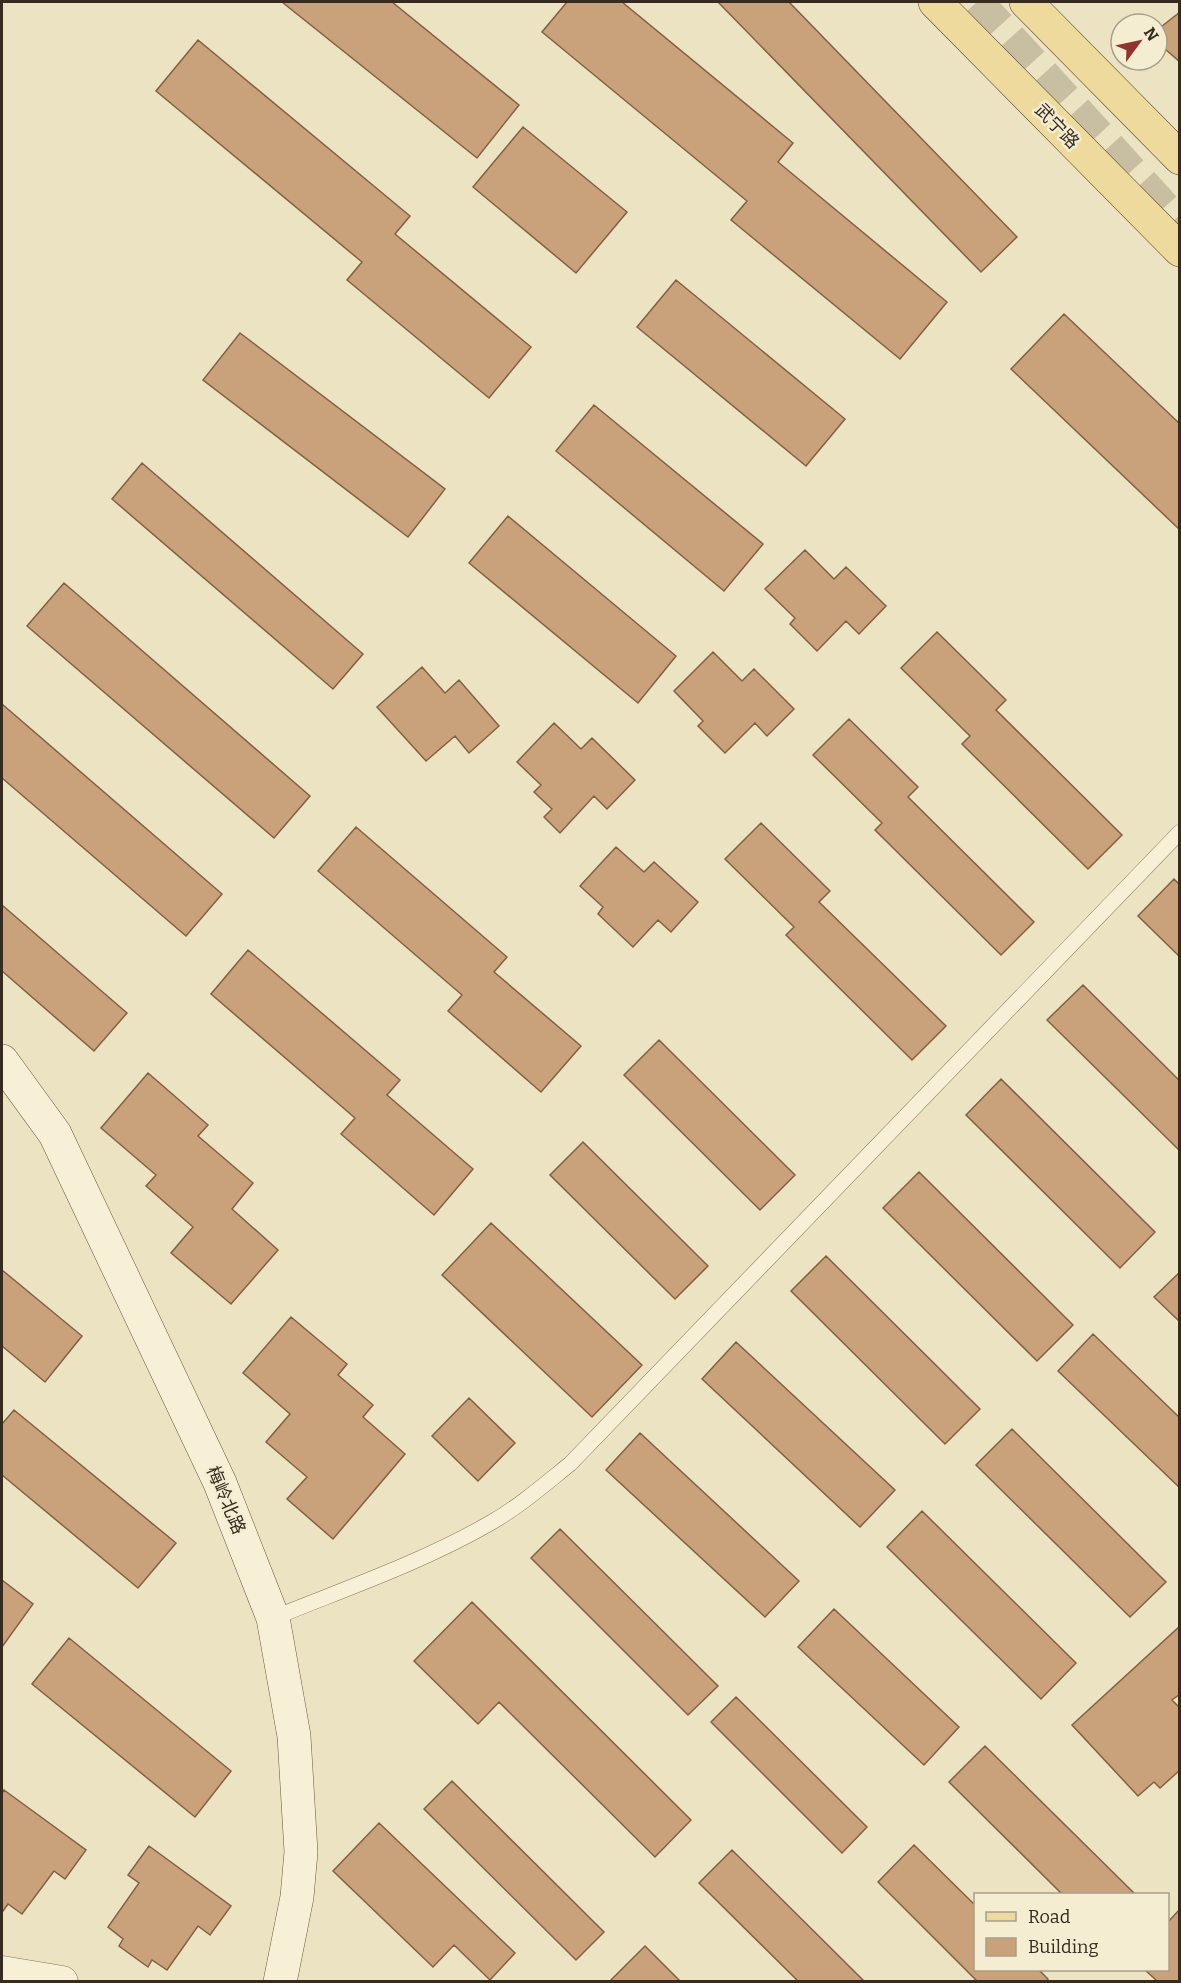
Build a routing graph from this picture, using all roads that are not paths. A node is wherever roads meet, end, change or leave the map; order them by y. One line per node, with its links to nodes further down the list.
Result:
1 (935, 2): 4 (main road, 武宁路)
2 (1026, 2): 3 (main road)
3 (1179, 158)
4 (1179, 250)
5 (1179, 832): 7 (lane)
6 (2, 1061): 7 (street, 梅岭北路)
7 (273, 1618): 10 (street, 梅岭北路)
8 (2, 1972): 9 (street)
9 (62, 1982)
10 (280, 1982)

